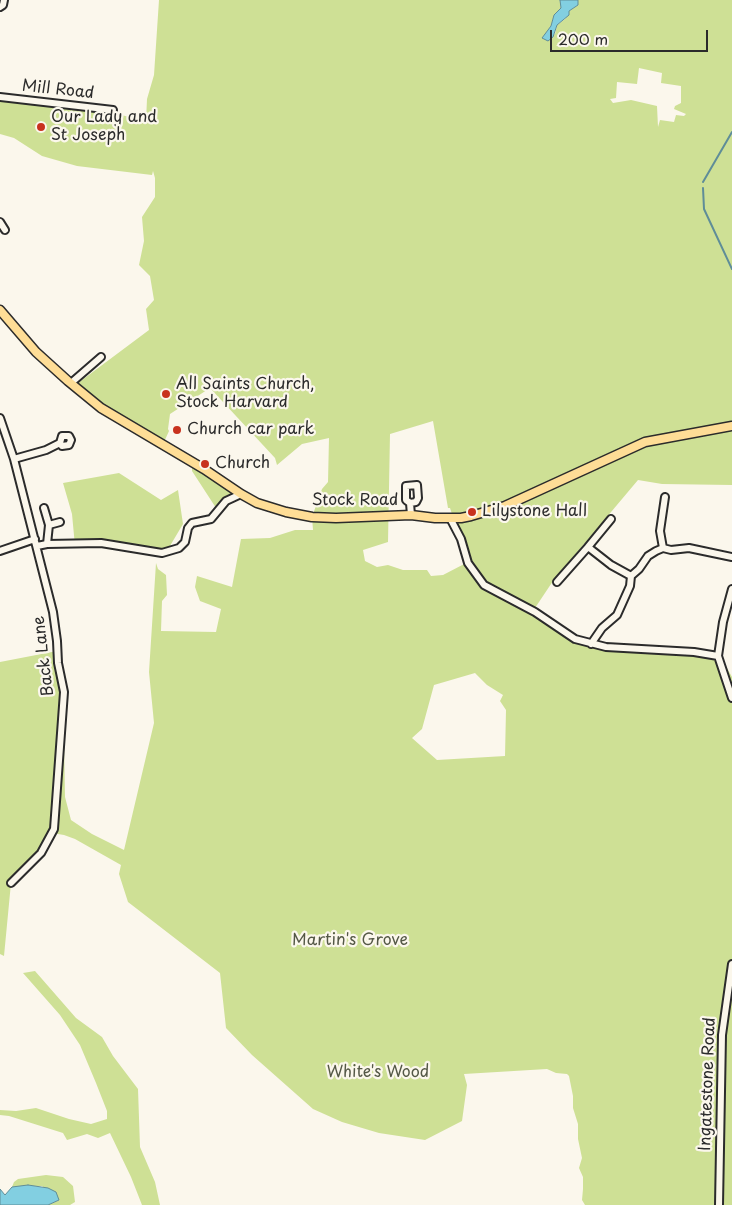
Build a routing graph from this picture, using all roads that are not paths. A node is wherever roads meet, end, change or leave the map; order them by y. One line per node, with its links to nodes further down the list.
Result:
1 (4, 0): 2 (street)
2 (0, 6)
3 (0, 98): 4 (street, Mill Road)
4 (113, 110)
5 (0, 222): 6 (street)
6 (5, 230)
7 (0, 310): 9 (main road, Stock Road)
8 (101, 357): 9 (street)
9 (71, 383): 15 (main road, Stock Road)
10 (0, 418): 12 (street, Back Lane)
11 (732, 426): 20 (main road, Stock Road)
12 (2, 430): 14 (street, Back Lane)
13 (60, 443): 14 (street)
14 (14, 459): 24 (street, Back Lane)
15 (241, 494): 19 (main road, Stock Road); 25 (street)
16 (665, 497): 27 (street)
17 (410, 503): 19 (street)
18 (44, 508): 23 (street)
19 (411, 515): 20 (main road, Stock Road)
20 (450, 518): 33 (street)
21 (611, 519): 26 (street)
22 (60, 522): 23 (street)
23 (49, 526): 25 (street)
24 (36, 543): 25 (street); 28 (street); 36 (street, Back Lane)
25 (47, 544)
26 (588, 547): 30 (street); 31 (street)
27 (663, 548): 29 (street); 30 (street)
28 (0, 551)
29 (732, 557)
30 (631, 576): 33 (street)
31 (557, 582)
32 (732, 589): 34 (street)
33 (591, 644): 34 (street)
34 (718, 656): 35 (street)
35 (732, 698)
36 (11, 883)
37 (732, 964): 38 (street, Ingatestone Road)
38 (719, 1205)

